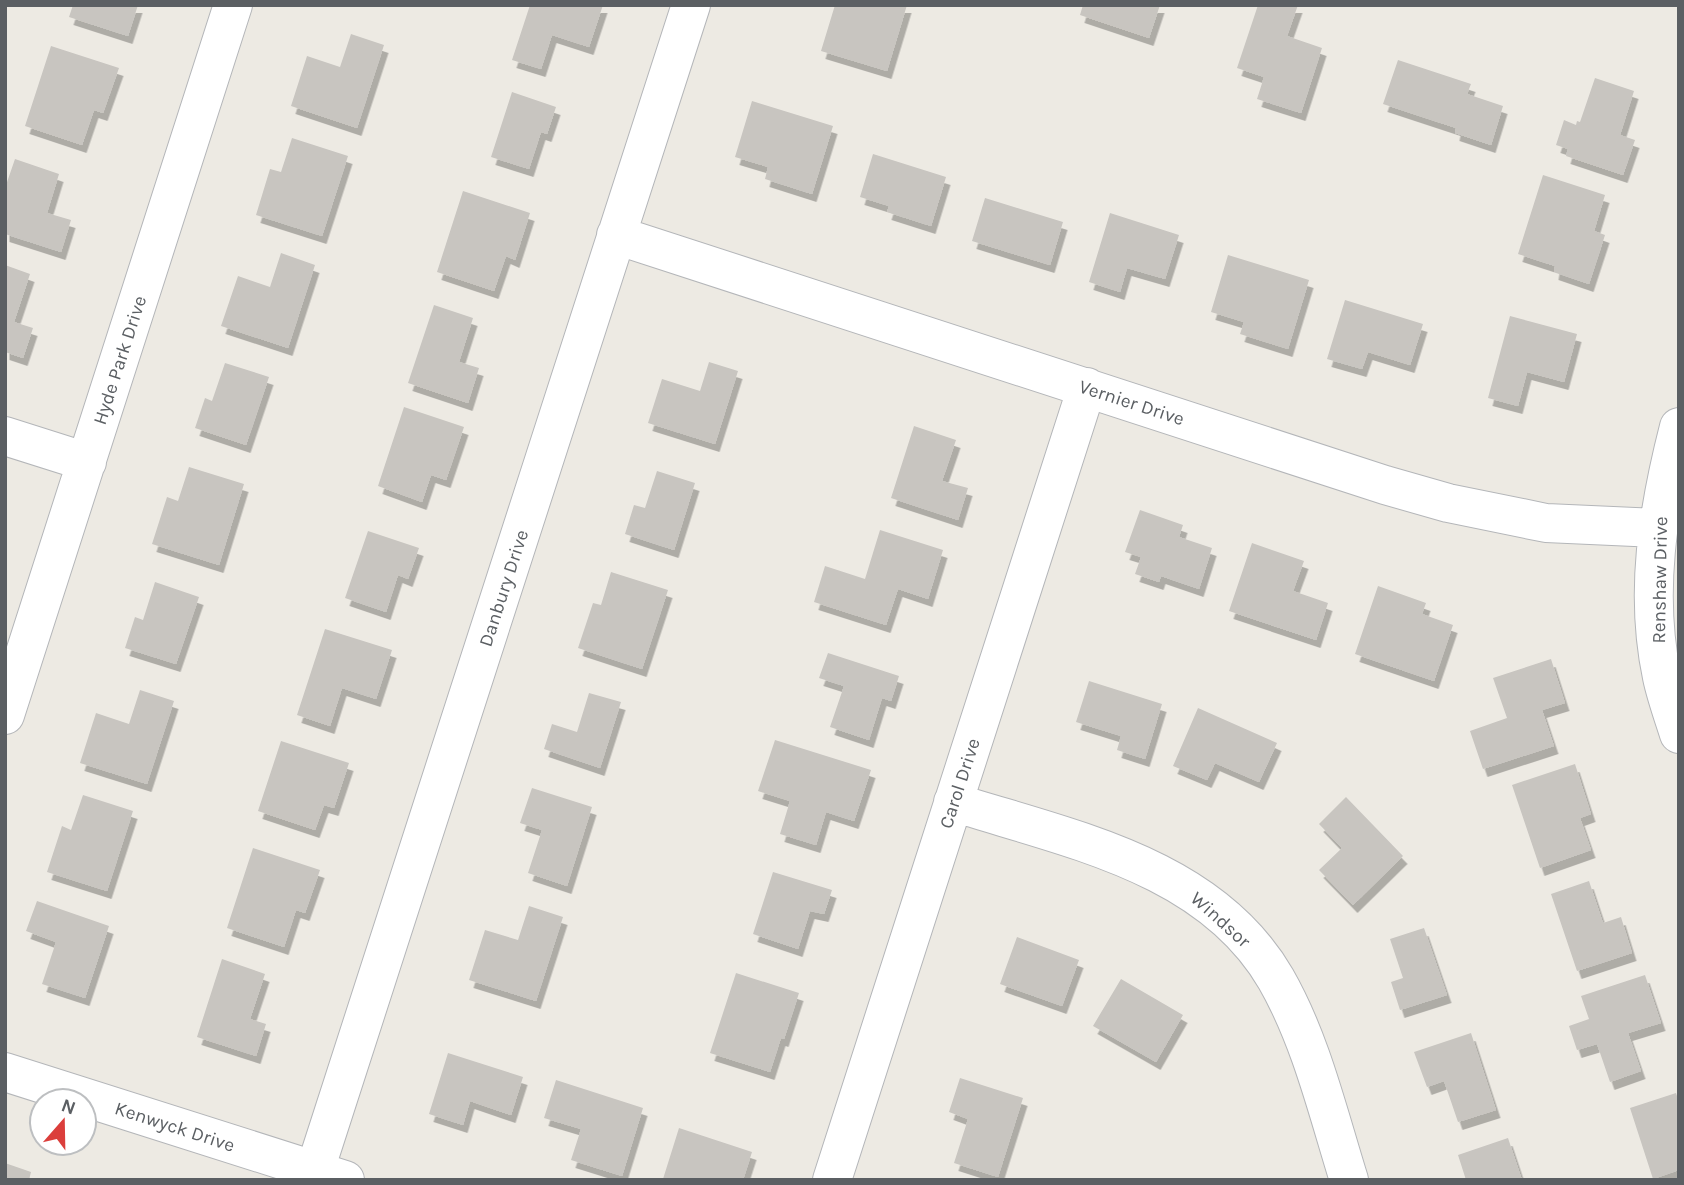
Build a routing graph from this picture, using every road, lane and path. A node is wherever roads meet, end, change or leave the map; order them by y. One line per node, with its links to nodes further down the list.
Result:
1 (233, 5): 7 (street, Hyde Park Drive)
2 (691, 5): 3 (street, Danbury Drive)
3 (615, 235): 4 (street, Vernier Drive); 13 (street, Danbury Drive)
4 (1087, 387): 8 (street, Vernier Drive); 11 (street, Carol Drive)
5 (1679, 427): 8 (street, Renshaw Drive)
6 (5, 436): 7 (street)
7 (87, 462): 9 (street, Hyde Park Drive)
8 (1657, 528): 10 (street, Renshaw Drive)
9 (5, 715)
10 (1679, 734)
11 (953, 802): 14 (street, Carol Drive); 15 (street, Windsor)
12 (5, 1072): 13 (street, Kenwyck Drive)
13 (330, 1175)
14 (832, 1180)
15 (1349, 1180)

